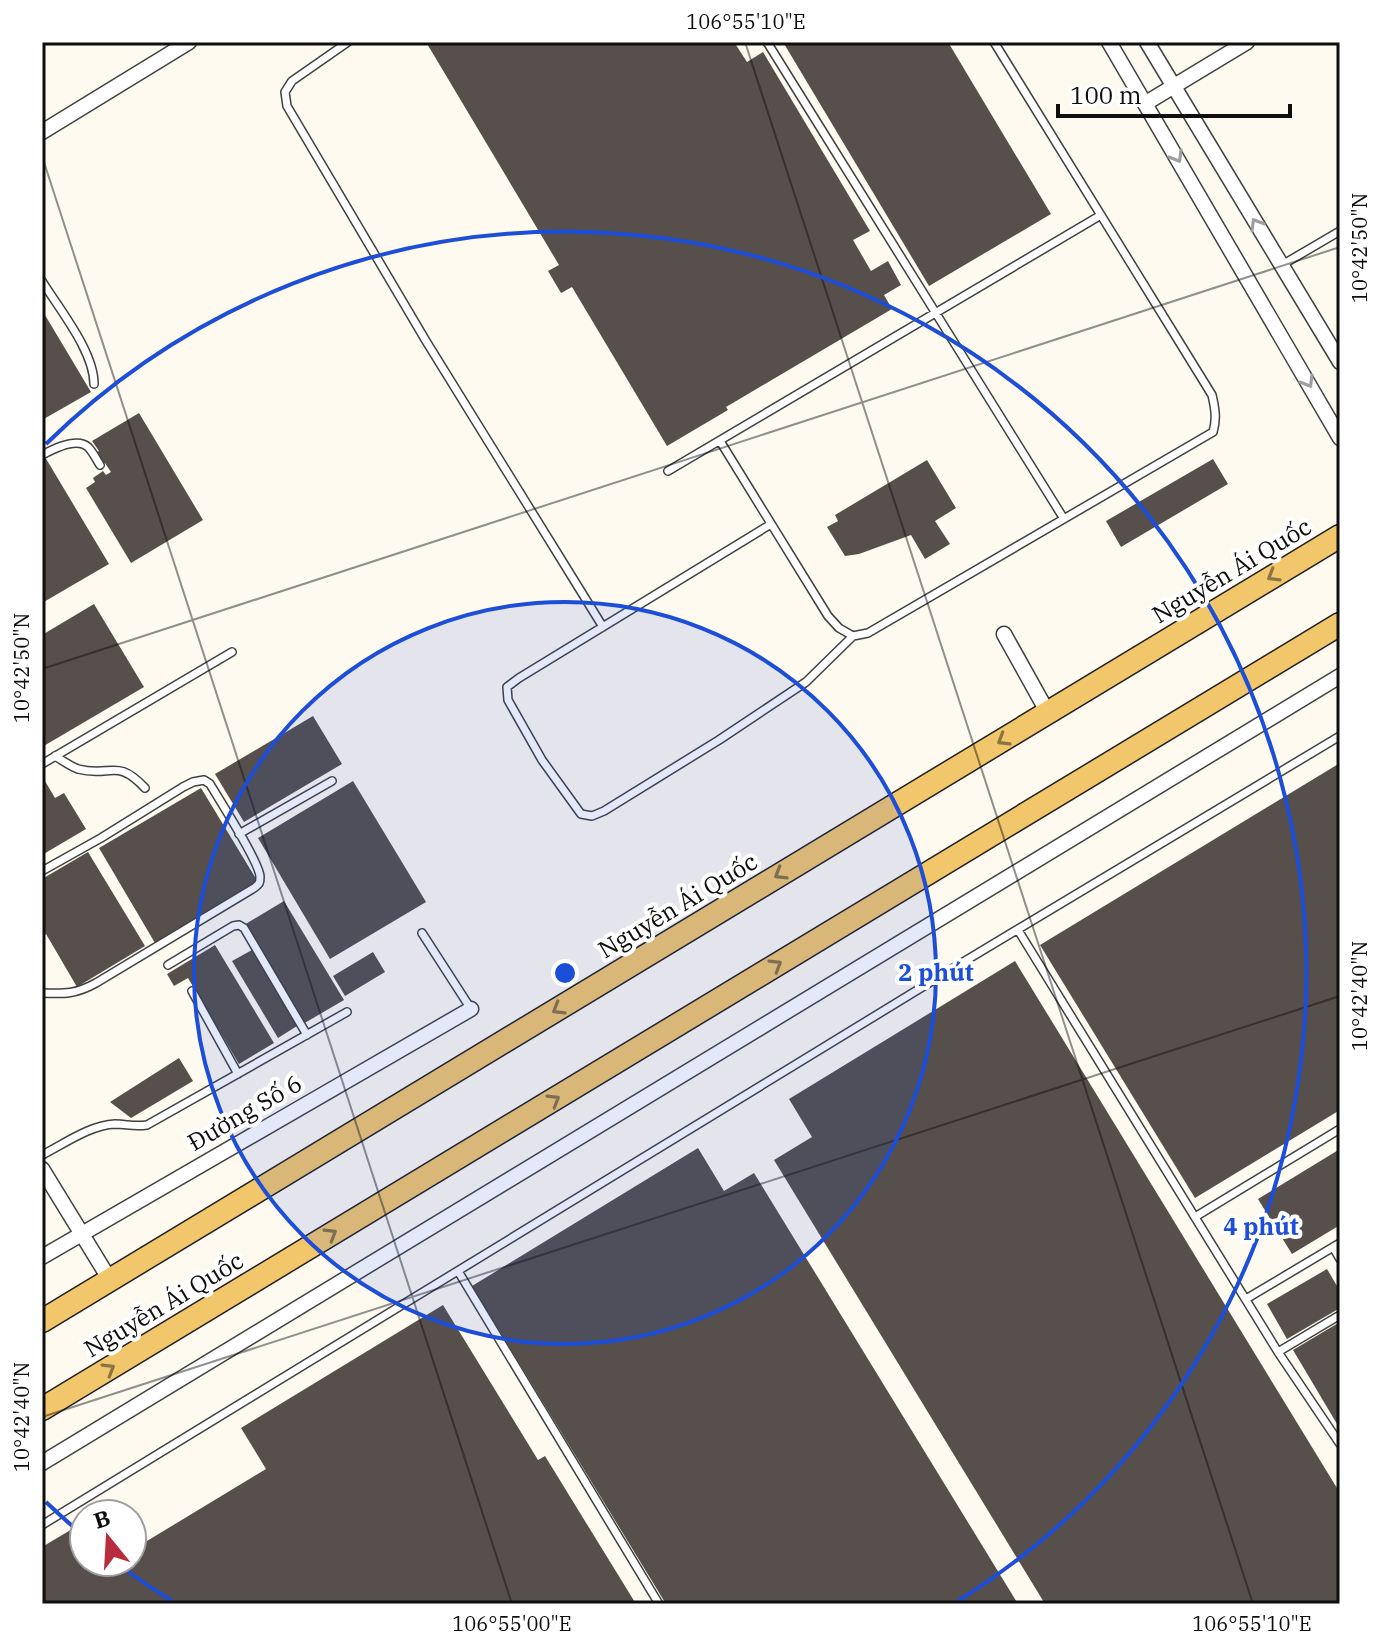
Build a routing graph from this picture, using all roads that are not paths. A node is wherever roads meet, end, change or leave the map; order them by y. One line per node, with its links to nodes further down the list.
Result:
1 (189, 42): 10 (street)
2 (348, 42): 27 (lane)
3 (767, 42): 15 (lane)
4 (994, 42): 11 (lane)
5 (1109, 42): 9 (street)
6 (1147, 42): 8 (street)
7 (1247, 42): 8 (street)
8 (1174, 87): 9 (street); 13 (street, one-way to 8)
9 (1146, 103): 18 (street, one-way to 18)
10 (42, 132)
11 (1101, 215): 15 (lane); 23 (lane)
12 (1340, 231): 13 (lane)
13 (1282, 265): 16 (street)
14 (42, 281): 17 (lane)
15 (935, 313): 19 (lane); 23 (lane)
16 (1338, 354)
17 (94, 384)
18 (1340, 438)
19 (720, 441): 22 (lane); 24 (lane)
20 (42, 455): 21 (lane)
21 (100, 465)
22 (668, 471)
23 (1064, 519): 29 (lane)
24 (771, 524): 27 (lane); 29 (lane)
25 (1340, 536): 32 (main road, Nguyễn Ái Quốc, one-way to 32)
26 (1340, 624): 63 (main road, Nguyễn Ái Quốc, one-way to 26)
27 (603, 627): 29 (lane)
28 (1004, 634): 32 (street)
29 (853, 636)
30 (232, 652): 34 (lane)
31 (1340, 676): 65 (street)
32 (1048, 713): 58 (main road, Nguyễn Ái Quốc, one-way to 58)
33 (1340, 736): 40 (lane)
34 (55, 756): 35 (lane); 37 (lane)
35 (42, 764)
36 (332, 781): 38 (lane)
37 (145, 788)
38 (239, 834): 39 (lane); 44 (lane)
39 (42, 871)
40 (1018, 930): 52 (lane); 57 (lane)
41 (422, 933): 45 (lane)
42 (168, 965): 47 (lane)
43 (192, 991): 48 (lane)
44 (42, 993)
45 (471, 1009): 53 (street, Đường Số 6)
46 (347, 1012): 47 (lane)
47 (307, 1035): 48 (lane)
48 (238, 1074): 50 (lane)
49 (1340, 1129): 52 (lane)
50 (42, 1155)
51 (42, 1169): 53 (street)
52 (1195, 1217): 59 (lane)
53 (81, 1233): 55 (street, Đường Số 6); 58 (street)
54 (1336, 1245): 56 (lane); 59 (lane)
55 (42, 1257)
56 (1340, 1259)
57 (458, 1271): 66 (lane); 67 (lane)
58 (110, 1280): 61 (main road, Nguyễn Ái Quốc)
59 (1246, 1299): 62 (lane)
60 (1340, 1315): 62 (lane)
61 (42, 1321)
62 (1278, 1352): 64 (lane)
63 (42, 1409)
64 (1340, 1444)
65 (42, 1463)
66 (42, 1525)
67 (659, 1604)

